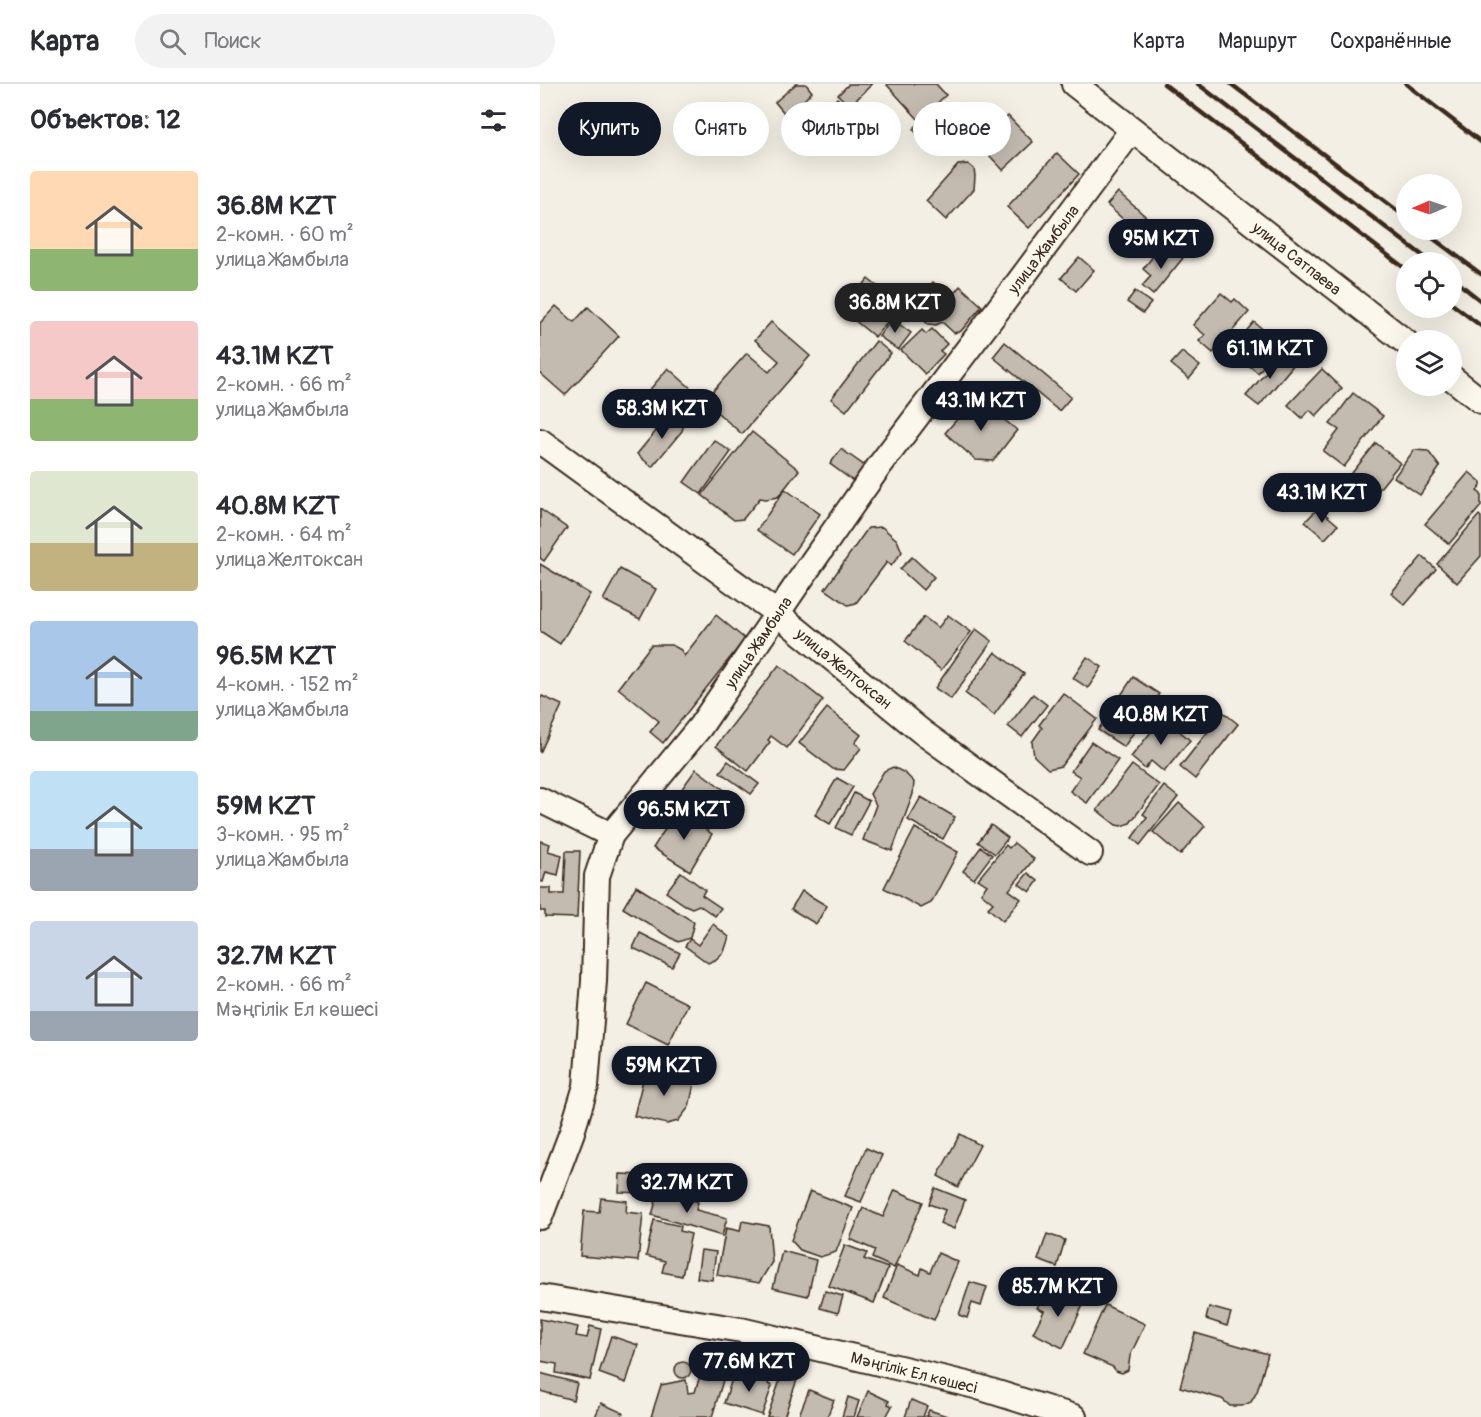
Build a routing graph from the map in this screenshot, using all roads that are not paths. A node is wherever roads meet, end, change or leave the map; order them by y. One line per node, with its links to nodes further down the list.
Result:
1 (1074, 84): 2 (street, улица Сатпаева)
2 (1132, 130): 3 (street, улица Сатпаева); 7 (street, улица Жамбыла)
3 (1396, 335)
4 (1462, 386): 5 (street)
5 (1481, 401)
6 (540, 441): 7 (street, улица Желтоксан)
7 (778, 614): 9 (street, улица Жамбыла); 10 (street, улица Желтоксан)
8 (540, 800): 9 (street)
9 (611, 835): 11 (street, улица Жамбыла)
10 (1090, 853)
11 (540, 1217)
12 (540, 1297): 13 (street, Мәңгілік Ел көшесі)
13 (1074, 1417)

